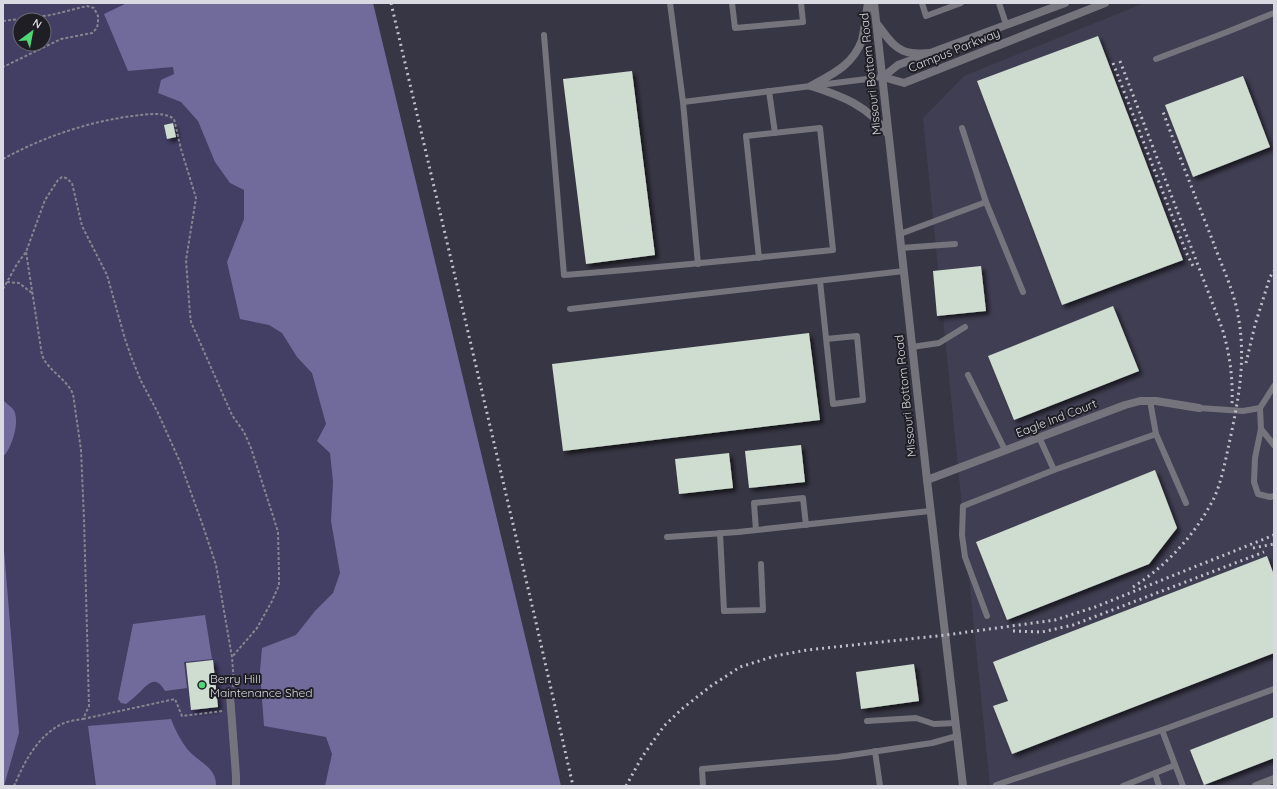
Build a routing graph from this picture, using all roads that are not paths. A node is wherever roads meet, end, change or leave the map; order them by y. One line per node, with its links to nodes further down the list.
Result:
1 (670, 3): 20 (lane)
2 (732, 3): 3 (lane)
3 (801, 3)
4 (868, 3): 18 (street)
5 (874, 3): 12 (street, Missouri Bottom Road)
6 (922, 3): 7 (lane)
7 (961, 3)
8 (999, 3): 13 (lane)
9 (1065, 3): 13 (street, Campus Parkway)
10 (1104, 3): 17 (street, Campus Parkway)
11 (1274, 13): 16 (lane)
12 (877, 24): 15 (street); 17 (street, Missouri Bottom Road)
13 (1006, 24): 15 (street, Campus Parkway)
14 (544, 35): 29 (lane)
15 (932, 53): 17 (street, Campus Parkway)
16 (1156, 59)
17 (883, 77): 18 (lane); 23 (street, Missouri Bottom Road)
18 (811, 86): 19 (lane); 23 (street)
19 (769, 91): 20 (lane); 22 (lane)
20 (683, 102): 29 (lane)
21 (962, 128): 24 (lane)
22 (775, 133): 28 (lane); 28 (lane)
23 (889, 136): 25 (street, Missouri Bottom Road)
24 (986, 202): 25 (lane); 32 (lane)
25 (900, 234): 27 (street, Missouri Bottom Road)
26 (955, 244): 27 (lane)
27 (901, 248): 30 (street, Missouri Bottom Road)
28 (759, 258): 29 (lane)
29 (698, 264)
30 (904, 271): 31 (lane); 36 (street, Missouri Bottom Road)
31 (820, 281): 33 (lane); 35 (lane)
32 (1023, 292)
33 (570, 309)
34 (965, 327): 36 (lane)
35 (826, 339): 35 (lane)
36 (912, 347): 48 (street, Missouri Bottom Road)
37 (968, 376): 46 (lane)
38 (1274, 386): 41 (lane)
39 (1150, 401): 40 (street, Eagle Ind Court); 43 (lane); 44 (street, Eagle Ind Court)
40 (1199, 408): 41 (lane)
41 (1260, 408): 42 (lane)
42 (1261, 429): 45 (lane); 49 (lane)
43 (1156, 434): 47 (lane); 50 (lane)
44 (1039, 437): 46 (street, Eagle Ind Court); 47 (lane)
45 (1274, 445)
46 (1005, 450): 48 (street, Eagle Ind Court)
47 (1054, 470): 57 (lane)
48 (927, 480): 51 (street, Missouri Bottom Road)
49 (1274, 496)
50 (1186, 504)
51 (930, 511): 52 (lane); 61 (street, Missouri Bottom Road)
52 (806, 525): 53 (lane); 53 (lane)
53 (756, 530): 54 (lane)
54 (720, 533): 55 (lane); 56 (lane)
55 (667, 537)
56 (761, 564)
57 (988, 616)
58 (1274, 689): 62 (lane)
59 (230, 694): 69 (street)
60 (867, 721): 61 (lane)
61 (956, 723): 63 (street, Missouri Bottom Road)
62 (1162, 730): 65 (lane); 68 (lane)
63 (957, 736): 64 (lane); 72 (street, Missouri Bottom Road)
64 (875, 751): 70 (lane); 71 (lane)
65 (1175, 765): 66 (lane); 75 (lane)
66 (1155, 773): 73 (lane); 74 (lane)
67 (1274, 779): 76 (street)
68 (996, 785)
69 (236, 786)
70 (703, 786)
71 (880, 786)
72 (963, 786)
73 (1123, 786)
74 (1159, 786)
75 (1183, 786)
76 (1256, 786)

